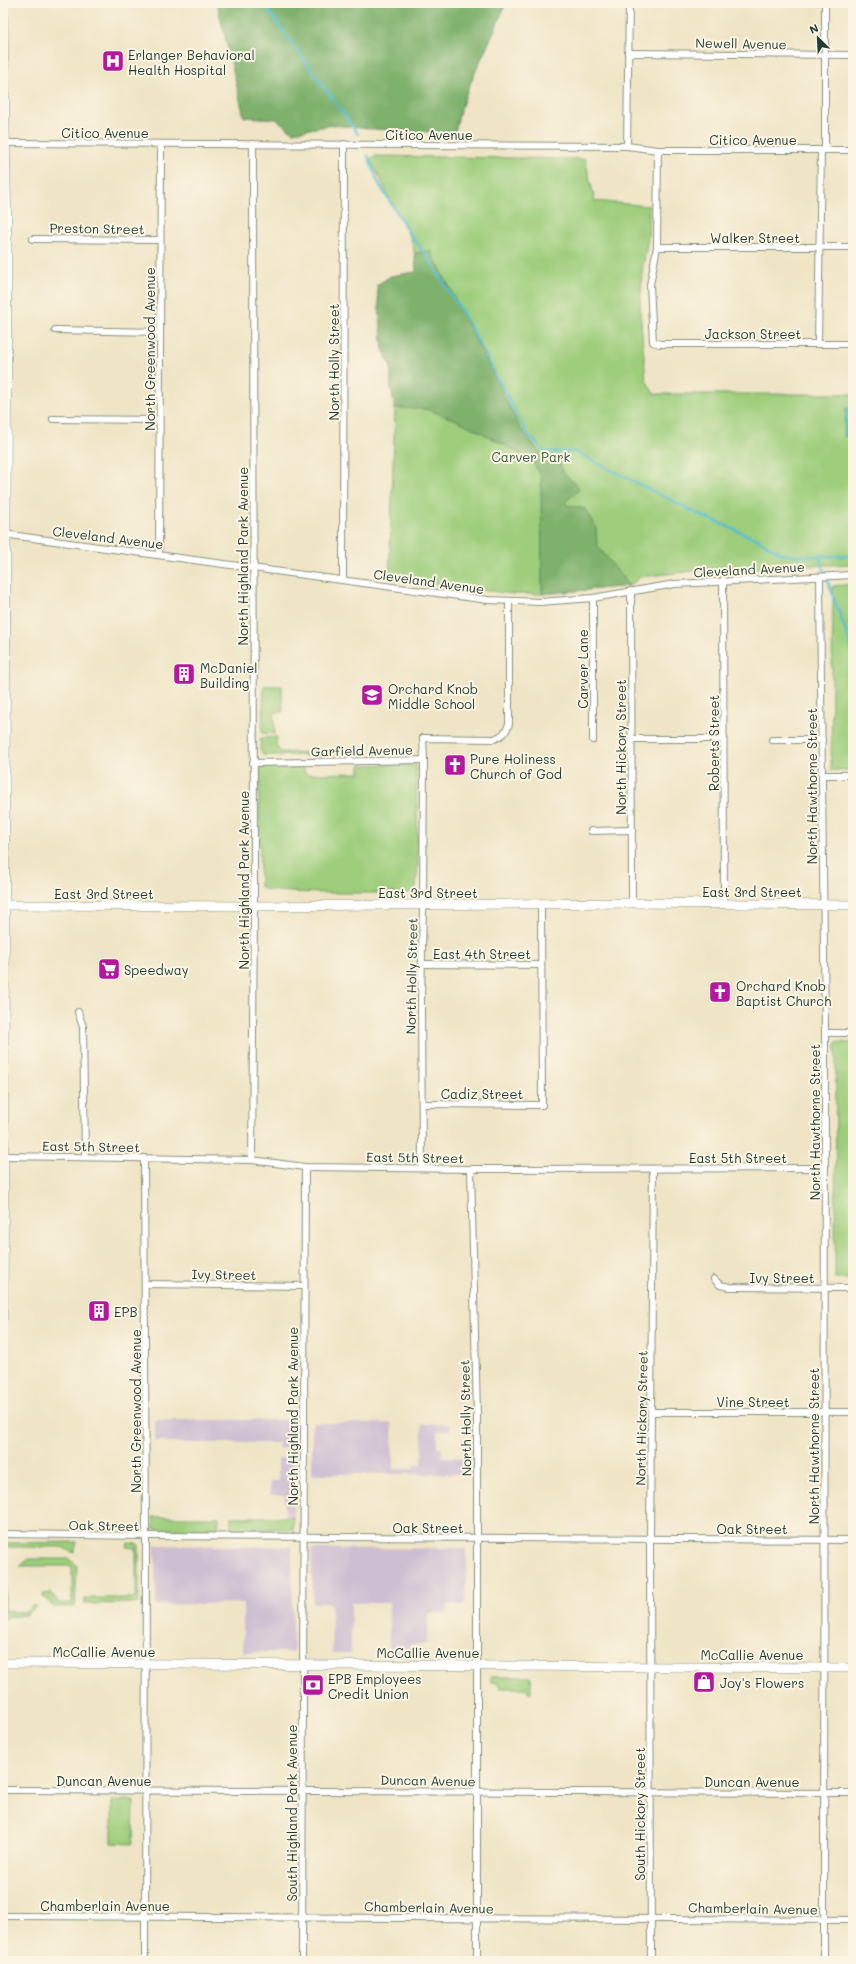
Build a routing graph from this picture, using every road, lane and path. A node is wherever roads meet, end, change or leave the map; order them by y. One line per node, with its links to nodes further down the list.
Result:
1 (629, 3): 4 (street)
2 (825, 3): 5 (street)
3 (3, 20): 7 (main road)
4 (628, 52): 5 (street, Newell Avenue); 11 (street)
5 (826, 55): 6 (street, Newell Avenue); 13 (street)
6 (853, 55)
7 (5, 143): 8 (street, Citico Avenue); 26 (main road)
8 (161, 144): 9 (street, Citico Avenue); 16 (street, North Greenwood Avenue)
9 (253, 144): 10 (street, Citico Avenue); 28 (street, North Highland Park Avenue)
10 (344, 144): 11 (street, Citico Avenue); 31 (street, North Holly Street)
11 (627, 146): 12 (street, Citico Avenue)
12 (658, 150): 13 (street, Citico Avenue); 17 (street)
13 (823, 150): 14 (street, Citico Avenue); 18 (street)
14 (853, 150)
15 (33, 238): 16 (street, Preston Street)
16 (160, 240): 21 (street, North Greenwood Avenue)
17 (657, 248): 18 (street, Walker Street); 22 (street, Jackson Street)
18 (818, 248): 19 (street, Walker Street); 22 (street)
19 (853, 248)
20 (55, 330): 21 (street)
21 (160, 332): 25 (street, North Greenwood Avenue)
22 (818, 344): 23 (street, Jackson Street)
23 (853, 344)
24 (53, 419): 25 (street)
25 (160, 420): 27 (street, North Greenwood Avenue)
26 (4, 535): 27 (street, Cleveland Avenue); 45 (main road)
27 (159, 554): 28 (street, Cleveland Avenue)
28 (253, 569): 31 (street, Cleveland Avenue); 42 (street, North Highland Park Avenue)
29 (853, 575): 30 (street, Cleveland Avenue)
30 (820, 577): 32 (street, Cleveland Avenue); 40 (street, North Hawthorne Street)
31 (344, 580): 35 (street, Cleveland Avenue)
32 (723, 580): 33 (street, Cleveland Avenue); 37 (street, Roberts Street)
33 (631, 591): 34 (street, Cleveland Avenue); 36 (street, North Hickory Street)
34 (593, 598): 35 (street, Cleveland Avenue); 38 (street, Carver Lane)
35 (509, 601): 41 (street, Garfield Avenue)
36 (632, 739): 37 (street); 46 (street, North Hickory Street)
37 (724, 739): 53 (street, Roberts Street)
38 (593, 740)
39 (772, 740): 40 (street)
40 (822, 740): 43 (street, North Hawthorne Street)
41 (424, 760): 42 (street, Garfield Avenue); 52 (street, North Holly Street)
42 (254, 763): 55 (street, North Highland Park Avenue)
43 (823, 775): 44 (street); 50 (street, North Hawthorne Street)
44 (853, 775)
45 (4, 818): 51 (main road)
46 (632, 830): 47 (street); 48 (street, North Hickory Street)
47 (590, 831)
48 (632, 903): 49 (main road, East 3rd Street); 53 (main road, East 3rd Street)
49 (541, 904): 52 (main road, East 3rd Street); 57 (street)
50 (822, 904): 53 (main road, East 3rd Street); 54 (main road, East 3rd Street); 59 (street, North Hawthorne Street)
51 (4, 905): 55 (main road, East 3rd Street); 62 (main road)
52 (423, 905): 55 (main road, East 3rd Street); 56 (street, North Holly Street)
53 (724, 905)
54 (853, 905)
55 (254, 906): 65 (street, North Highland Park Avenue)
56 (422, 964): 57 (street, East 4th Street); 61 (street, North Holly Street)
57 (541, 964): 61 (street, Cadiz Street)
58 (78, 1012): 63 (street)
59 (825, 1033): 60 (street); 68 (street, North Hawthorne Street)
60 (853, 1033)
61 (422, 1104): 67 (street, North Holly Street)
62 (4, 1156): 63 (street, East 5th Street); 76 (main road)
63 (85, 1156): 64 (street, East 5th Street)
64 (144, 1158): 65 (street, East 5th Street); 72 (street, North Greenwood Avenue)
65 (252, 1160): 66 (street, East 5th Street)
66 (304, 1167): 67 (street, East 5th Street); 73 (street, North Highland Park Avenue)
67 (422, 1168): 70 (street, East 5th Street)
68 (825, 1168): 69 (street, East 5th Street); 74 (street, North Hawthorne Street)
69 (653, 1169): 70 (street, East 5th Street); 77 (street, North Hickory Street)
70 (471, 1170): 83 (street, North Holly Street)
71 (714, 1279): 74 (street, Ivy Street)
72 (146, 1284): 73 (street, Ivy Street); 81 (street, North Greenwood Avenue)
73 (303, 1286): 82 (street, North Highland Park Avenue)
74 (825, 1288): 75 (street, Ivy Street); 78 (street, North Hawthorne Street)
75 (853, 1288)
76 (3, 1318)
77 (652, 1412): 78 (street, Vine Street); 84 (street, North Hickory Street)
78 (825, 1412): 79 (street, Vine Street); 85 (street, North Hawthorne Street)
79 (853, 1412)
80 (3, 1534): 81 (street, Oak Street)
81 (146, 1536): 82 (street, Oak Street); 88 (street, North Greenwood Avenue)
82 (302, 1537): 83 (street, Oak Street); 89 (street, North Highland Park Avenue)
83 (477, 1538): 84 (street, Oak Street); 90 (street, North Holly Street)
84 (650, 1539): 85 (street, Oak Street); 91 (street, North Hickory Street)
85 (824, 1539): 86 (street, Oak Street); 92 (street, North Hawthorne Street)
86 (853, 1540)
87 (3, 1663): 88 (main road, McCallie Avenue)
88 (146, 1664): 89 (main road, McCallie Avenue); 96 (street, North Greenwood Avenue)
89 (302, 1664): 90 (main road, McCallie Avenue); 95 (street, South Highland Park Avenue)
90 (478, 1666): 91 (main road, McCallie Avenue); 98 (street, North Holly Street)
91 (651, 1667): 92 (main road, McCallie Avenue); 97 (street, South Hickory Street)
92 (825, 1668): 93 (main road, McCallie Avenue); 99 (street, North Hawthorne Street)
93 (853, 1668)
94 (3, 1790): 96 (street, Duncan Avenue)
95 (302, 1790): 96 (street, Duncan Avenue); 98 (street, Duncan Avenue); 103 (street, South Highland Park Avenue)
96 (145, 1791): 102 (street, North Greenwood Avenue)
97 (650, 1791): 98 (street, Duncan Avenue); 99 (street, Duncan Avenue); 104 (street, South Hickory Street)
98 (478, 1792): 105 (street, North Holly Street)
99 (825, 1792): 100 (street, Duncan Avenue); 106 (street, North Hawthorne Street)
100 (853, 1793)
101 (5, 1916): 102 (street, Chamberlain Avenue)
102 (145, 1916): 103 (street, Chamberlain Avenue); 108 (street, North Greenwood Avenue)
103 (302, 1916): 105 (street, Chamberlain Avenue); 109 (street, South Highland Park Avenue)
104 (650, 1918): 105 (street, Chamberlain Avenue); 106 (street, Chamberlain Avenue); 111 (street, South Hickory Street)
105 (477, 1919): 110 (street, North Holly Street)
106 (824, 1920): 107 (street, Chamberlain Avenue); 112 (street, North Hawthorne Street)
107 (853, 1920)
108 (145, 1961)
109 (302, 1961)
110 (477, 1961)
111 (650, 1961)
112 (824, 1961)

